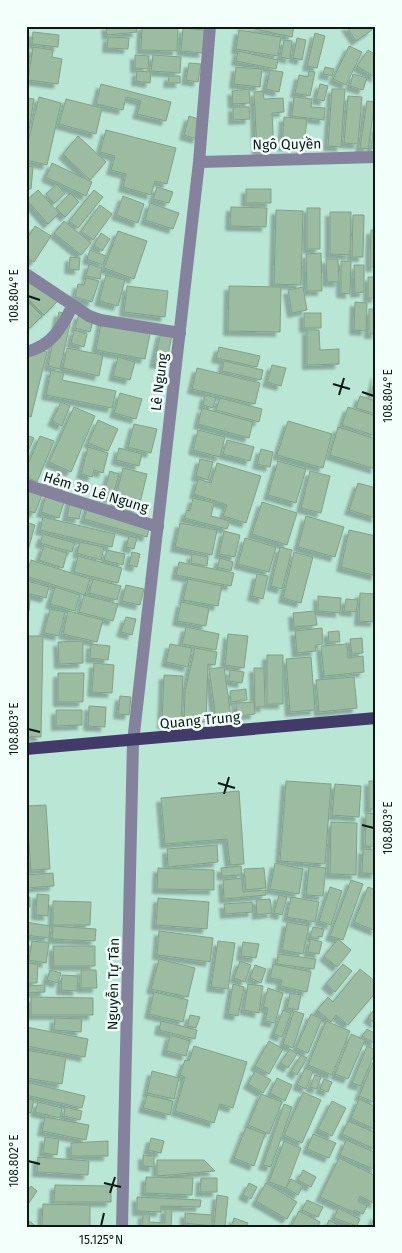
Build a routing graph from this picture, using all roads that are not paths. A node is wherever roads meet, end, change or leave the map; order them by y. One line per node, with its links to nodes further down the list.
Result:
1 (210, 26): 3 (street, Lê Ngung)
2 (376, 157): 3 (street, Ngô Quyền)
3 (199, 162): 6 (street, Lê Ngung)
4 (26, 274): 5 (street)
5 (74, 305): 6 (street); 7 (street)
6 (180, 333): 9 (street, Lê Ngung)
7 (26, 352)
8 (26, 486): 9 (street, Hẻm 39 Lê Ngung)
9 (158, 526): 11 (street, Lê Ngung)
10 (376, 718): 11 (main road, Quang Trung)
11 (133, 742): 12 (main road, Quang Trung); 13 (street, Nguyễn Tự Tân)
12 (26, 749)
13 (122, 1227)

